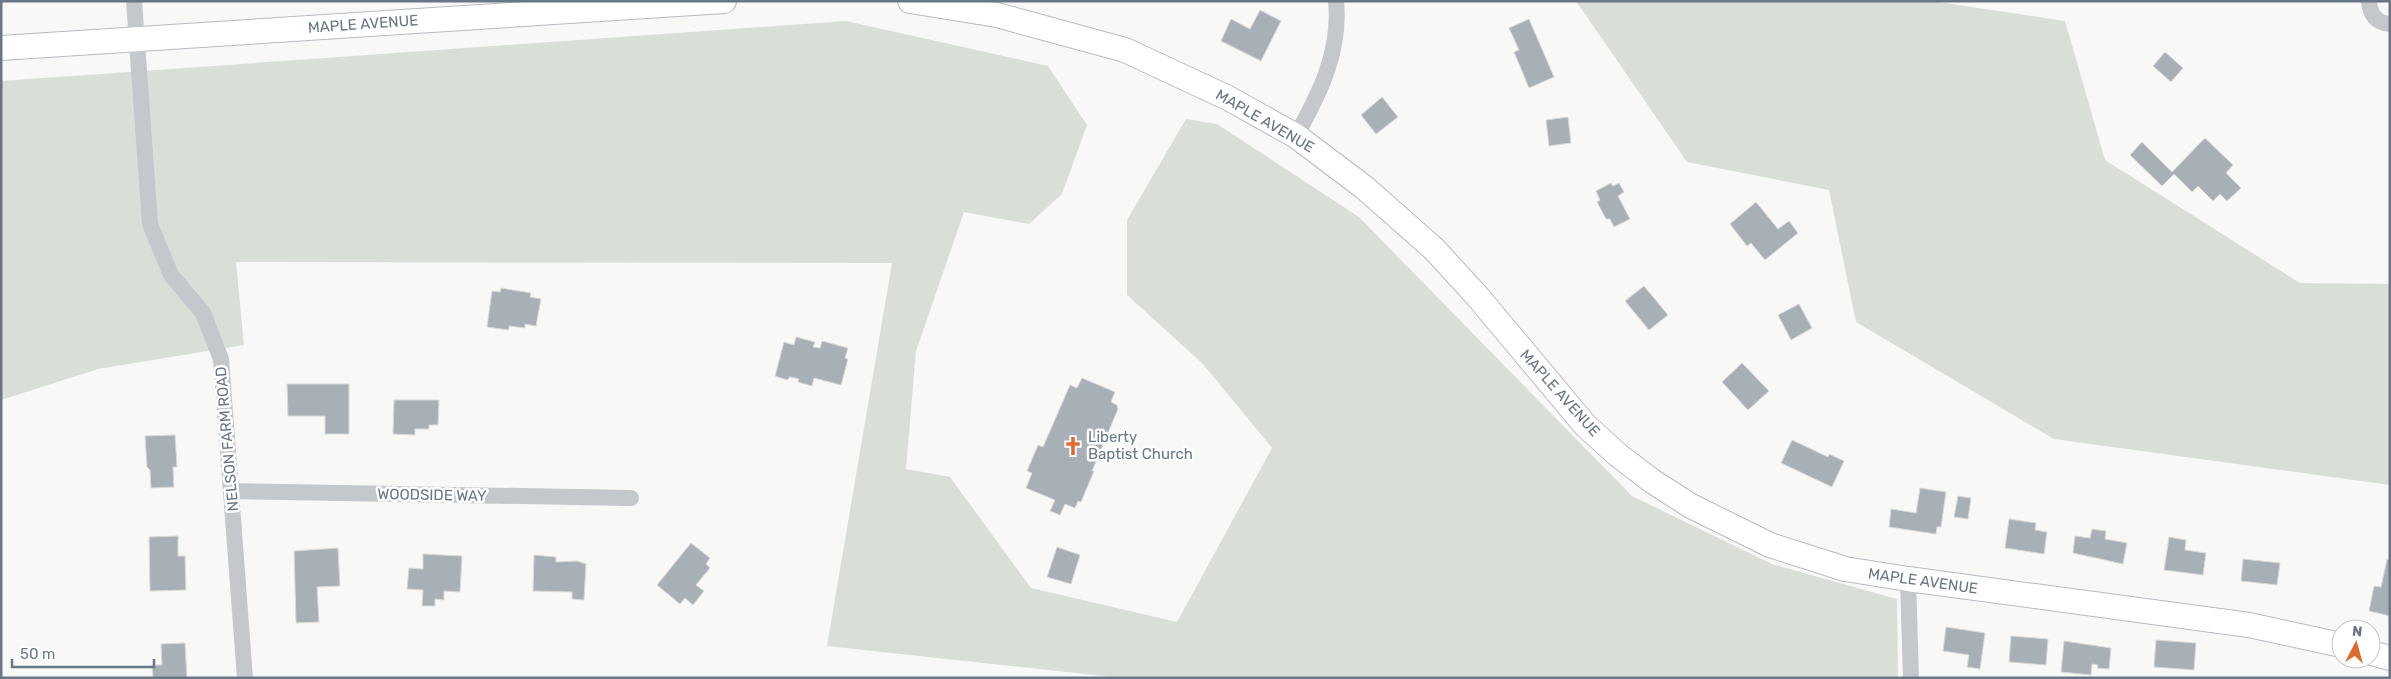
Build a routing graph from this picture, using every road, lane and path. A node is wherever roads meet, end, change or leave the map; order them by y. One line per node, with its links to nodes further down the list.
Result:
1 (134, 1): 7 (street, NELSON FARM ROAD)
2 (724, 1): 7 (main road, MAPLE AVENUE)
3 (910, 1): 9 (main road, MAPLE AVENUE)
4 (1336, 1): 9 (street)
5 (2369, 1): 6 (street)
6 (2390, 24)
7 (136, 39): 8 (main road, MAPLE AVENUE); 10 (street, NELSON FARM ROAD)
8 (1, 48)
9 (1296, 136): 12 (main road, MAPLE AVENUE)
10 (232, 492): 11 (street, WOODSIDE WAY); 14 (street, NELSON FARM ROAD)
11 (631, 498)
12 (1908, 580): 13 (main road, MAPLE AVENUE); 15 (street)
13 (2331, 643)
14 (245, 678)
15 (1911, 678)

